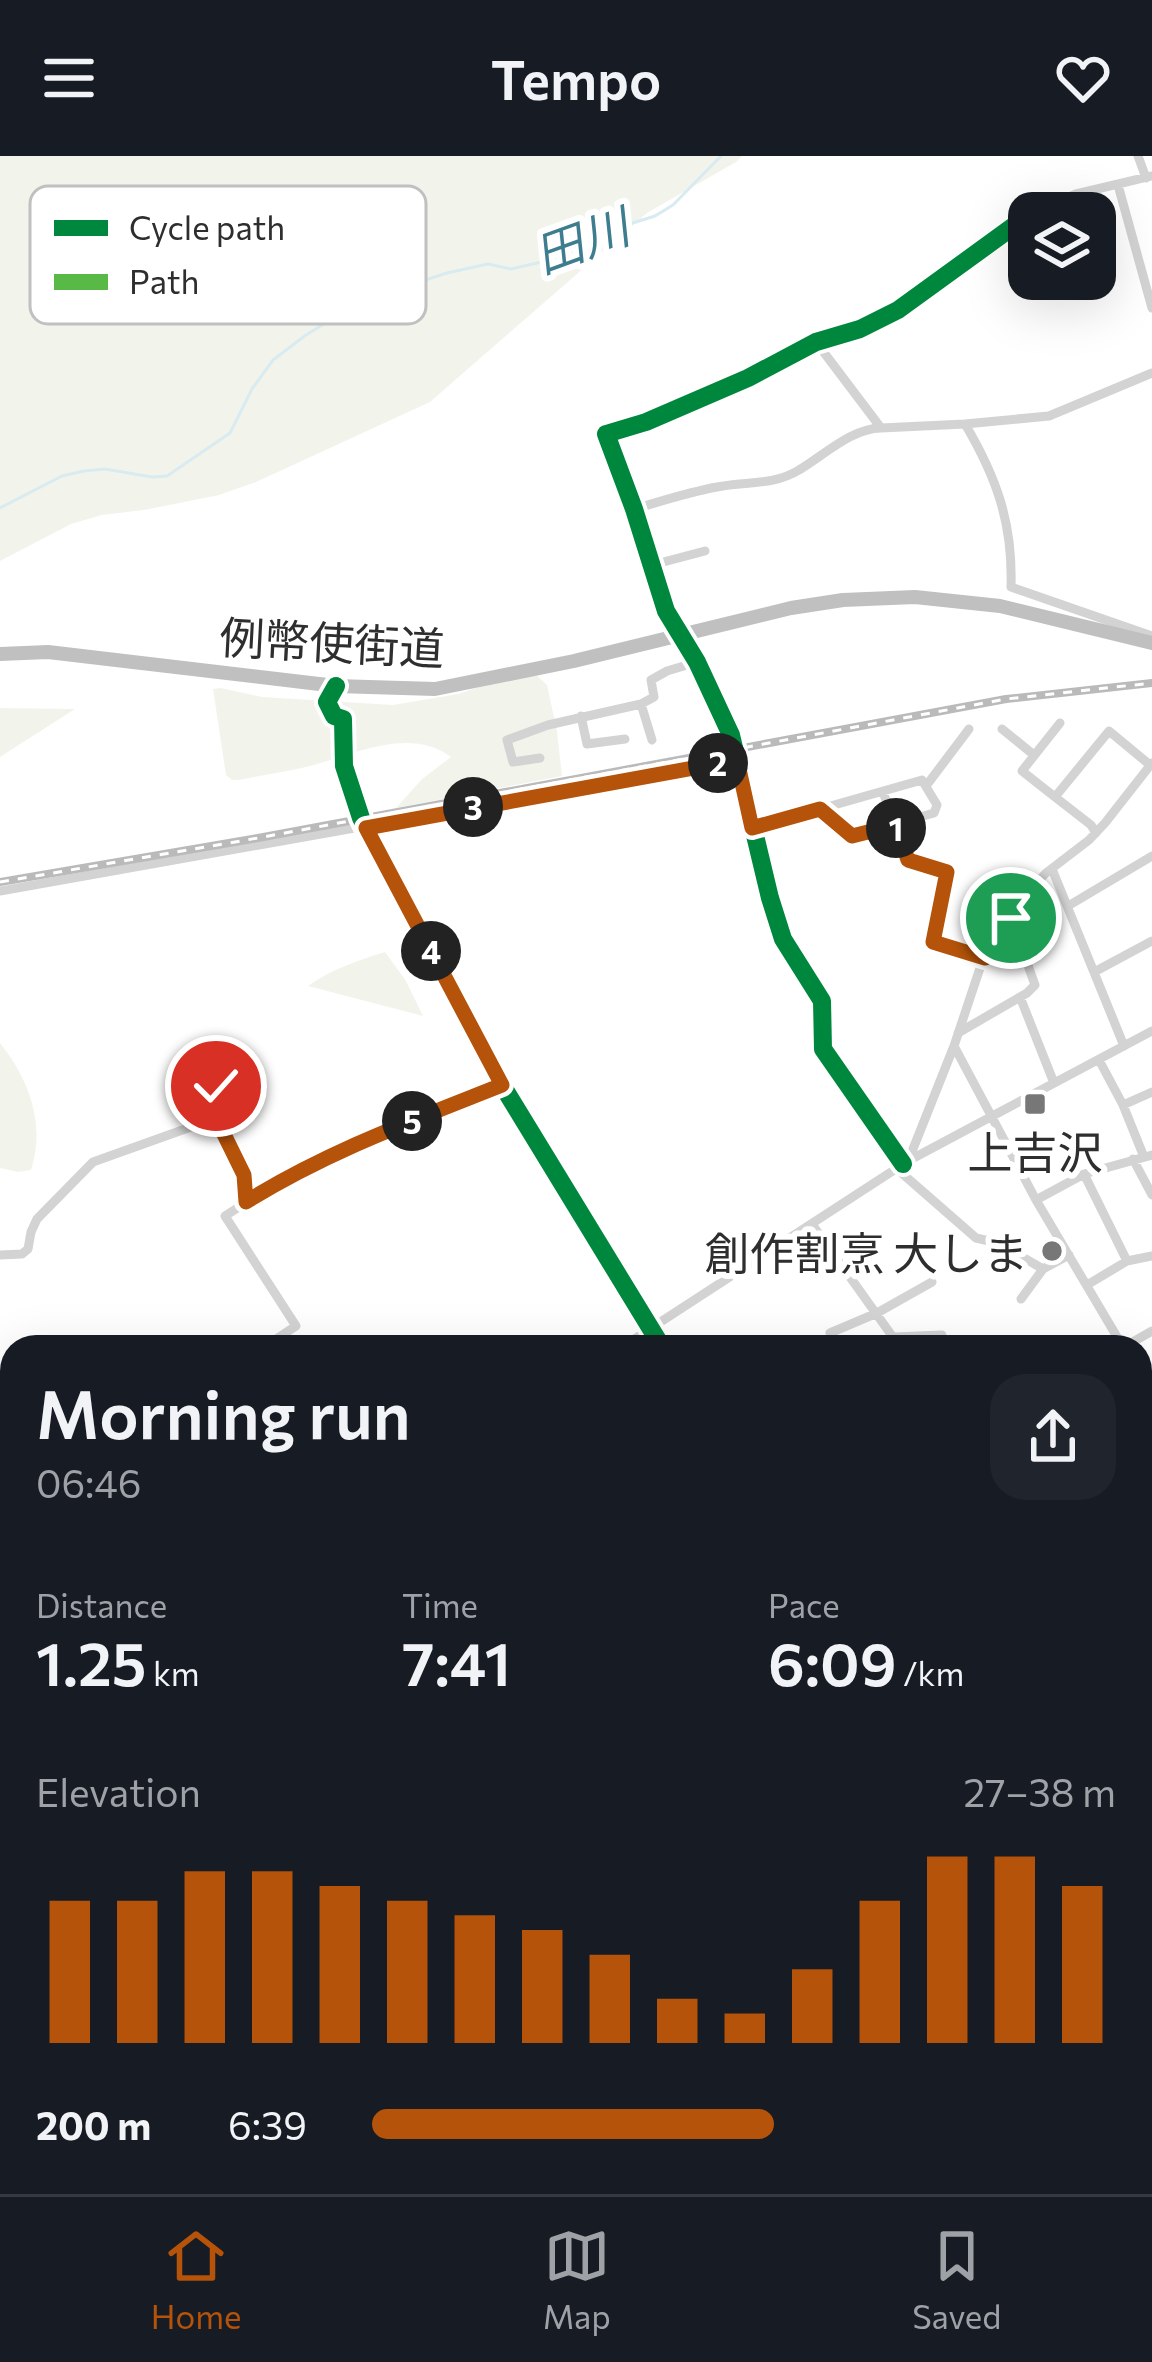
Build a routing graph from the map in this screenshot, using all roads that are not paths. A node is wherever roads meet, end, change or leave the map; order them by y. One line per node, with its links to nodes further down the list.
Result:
1 (1138, 156): 2 (street)
2 (1149, 177): 3 (street)
3 (1118, 185): 4 (street); 6 (street)
4 (1085, 192)
5 (1008, 230): 7 (street)
6 (1152, 308)
7 (816, 342): 10 (street); 11 (street)
8 (1152, 373): 9 (street)
9 (965, 424): 10 (street); 15 (street)
10 (881, 428): 11 (street)
11 (634, 508): 13 (street)
12 (705, 551): 13 (street)
13 (652, 565): 14 (street)
14 (680, 635): 15 (highway, 例幣使街道); 17 (street); 18 (highway, 例幣使街道)
15 (1152, 640)
16 (0, 654): 18 (highway, 例幣使街道)
17 (697, 662): 19 (street); 28 (street)
18 (336, 686): 35 (street)
19 (641, 704): 20 (street); 25 (street)
20 (581, 716): 24 (street); 27 (street)
21 (1060, 723): 26 (street)
22 (969, 729): 30 (street)
23 (1002, 729): 26 (street)
24 (625, 739)
25 (652, 740)
26 (1034, 754): 32 (street)
27 (539, 758)
28 (737, 760): 35 (street); 36 (street)
29 (1151, 764): 32 (street); 37 (street)
30 (926, 786): 31 (street); 34 (street)
31 (883, 792): 33 (street); 34 (street)
32 (1054, 797): 37 (street)
33 (820, 809): 34 (street); 36 (street)
34 (896, 825): 44 (street)
35 (366, 828): 40 (street); 52 (street)
36 (752, 828): 59 (street)
37 (1096, 833): 39 (street)
38 (1152, 856): 41 (street)
39 (1052, 869): 41 (street); 42 (street)
40 (0, 891)
41 (1068, 906): 45 (street)
42 (1011, 918): 44 (street); 46 (street)
43 (1152, 941): 45 (street)
44 (985, 958): 48 (street)
45 (1096, 970): 49 (street)
46 (1020, 998): 48 (street); 51 (street)
47 (1152, 1031): 49 (street)
48 (956, 1040): 56 (street); 59 (street)
49 (1124, 1046): 50 (street)
50 (1099, 1060): 51 (street); 55 (street)
51 (1054, 1083): 56 (street)
52 (502, 1085): 63 (street); 74 (street)
53 (216, 1086): 57 (street)
54 (1152, 1091): 55 (street)
55 (1123, 1105): 58 (street)
56 (994, 1116): 59 (street); 62 (street)
57 (216, 1118): 63 (street); 65 (street)
58 (1143, 1157): 60 (street); 61 (street)
59 (903, 1165): 64 (street); 69 (street)
60 (1084, 1174): 62 (street); 68 (street)
61 (1152, 1195)
62 (1036, 1200): 66 (street)
63 (246, 1202): 75 (street)
64 (812, 1225): 73 (street); 74 (street)
65 (0, 1255)
66 (1069, 1255): 69 (street); 71 (street)
67 (1152, 1256): 68 (street)
68 (1127, 1261): 71 (street)
69 (1042, 1269): 72 (street)
70 (932, 1282): 73 (street)
71 (1087, 1285): 80 (street)
72 (1021, 1299)
73 (877, 1313): 78 (street); 79 (street)
74 (651, 1329): 76 (street); 77 (street)
75 (282, 1335)
76 (641, 1335)
77 (655, 1335)
78 (831, 1335)
79 (892, 1335)
80 (1117, 1335)

